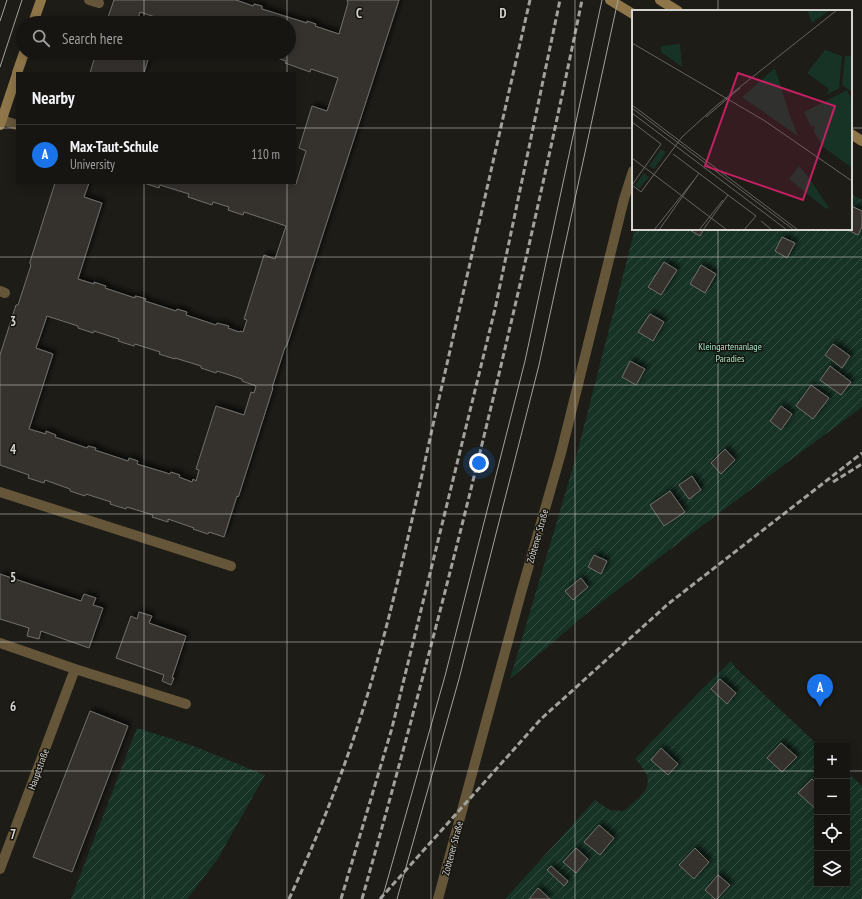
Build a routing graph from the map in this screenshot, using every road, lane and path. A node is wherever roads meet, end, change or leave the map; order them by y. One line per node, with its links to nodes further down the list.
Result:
1 (41, 0): 6 (main road)
2 (610, 0): 5 (main road)
3 (660, 0): 4 (main road)
4 (676, 10)
5 (632, 13)
6 (35, 16)
7 (22, 60): 8 (main road)
8 (17, 72)
9 (16, 76): 10 (main road)
10 (1, 123): 11 (lane)
11 (16, 125)
12 (852, 135): 13 (main road)
13 (862, 141)
14 (632, 174): 21 (lane, Zobtener Straße)
15 (0, 492): 16 (lane)
16 (231, 566)
17 (0, 643): 18 (lane)
18 (75, 669): 19 (lane); 20 (lane, Hauptstraße)
19 (186, 704)
20 (0, 869)
21 (438, 899)

